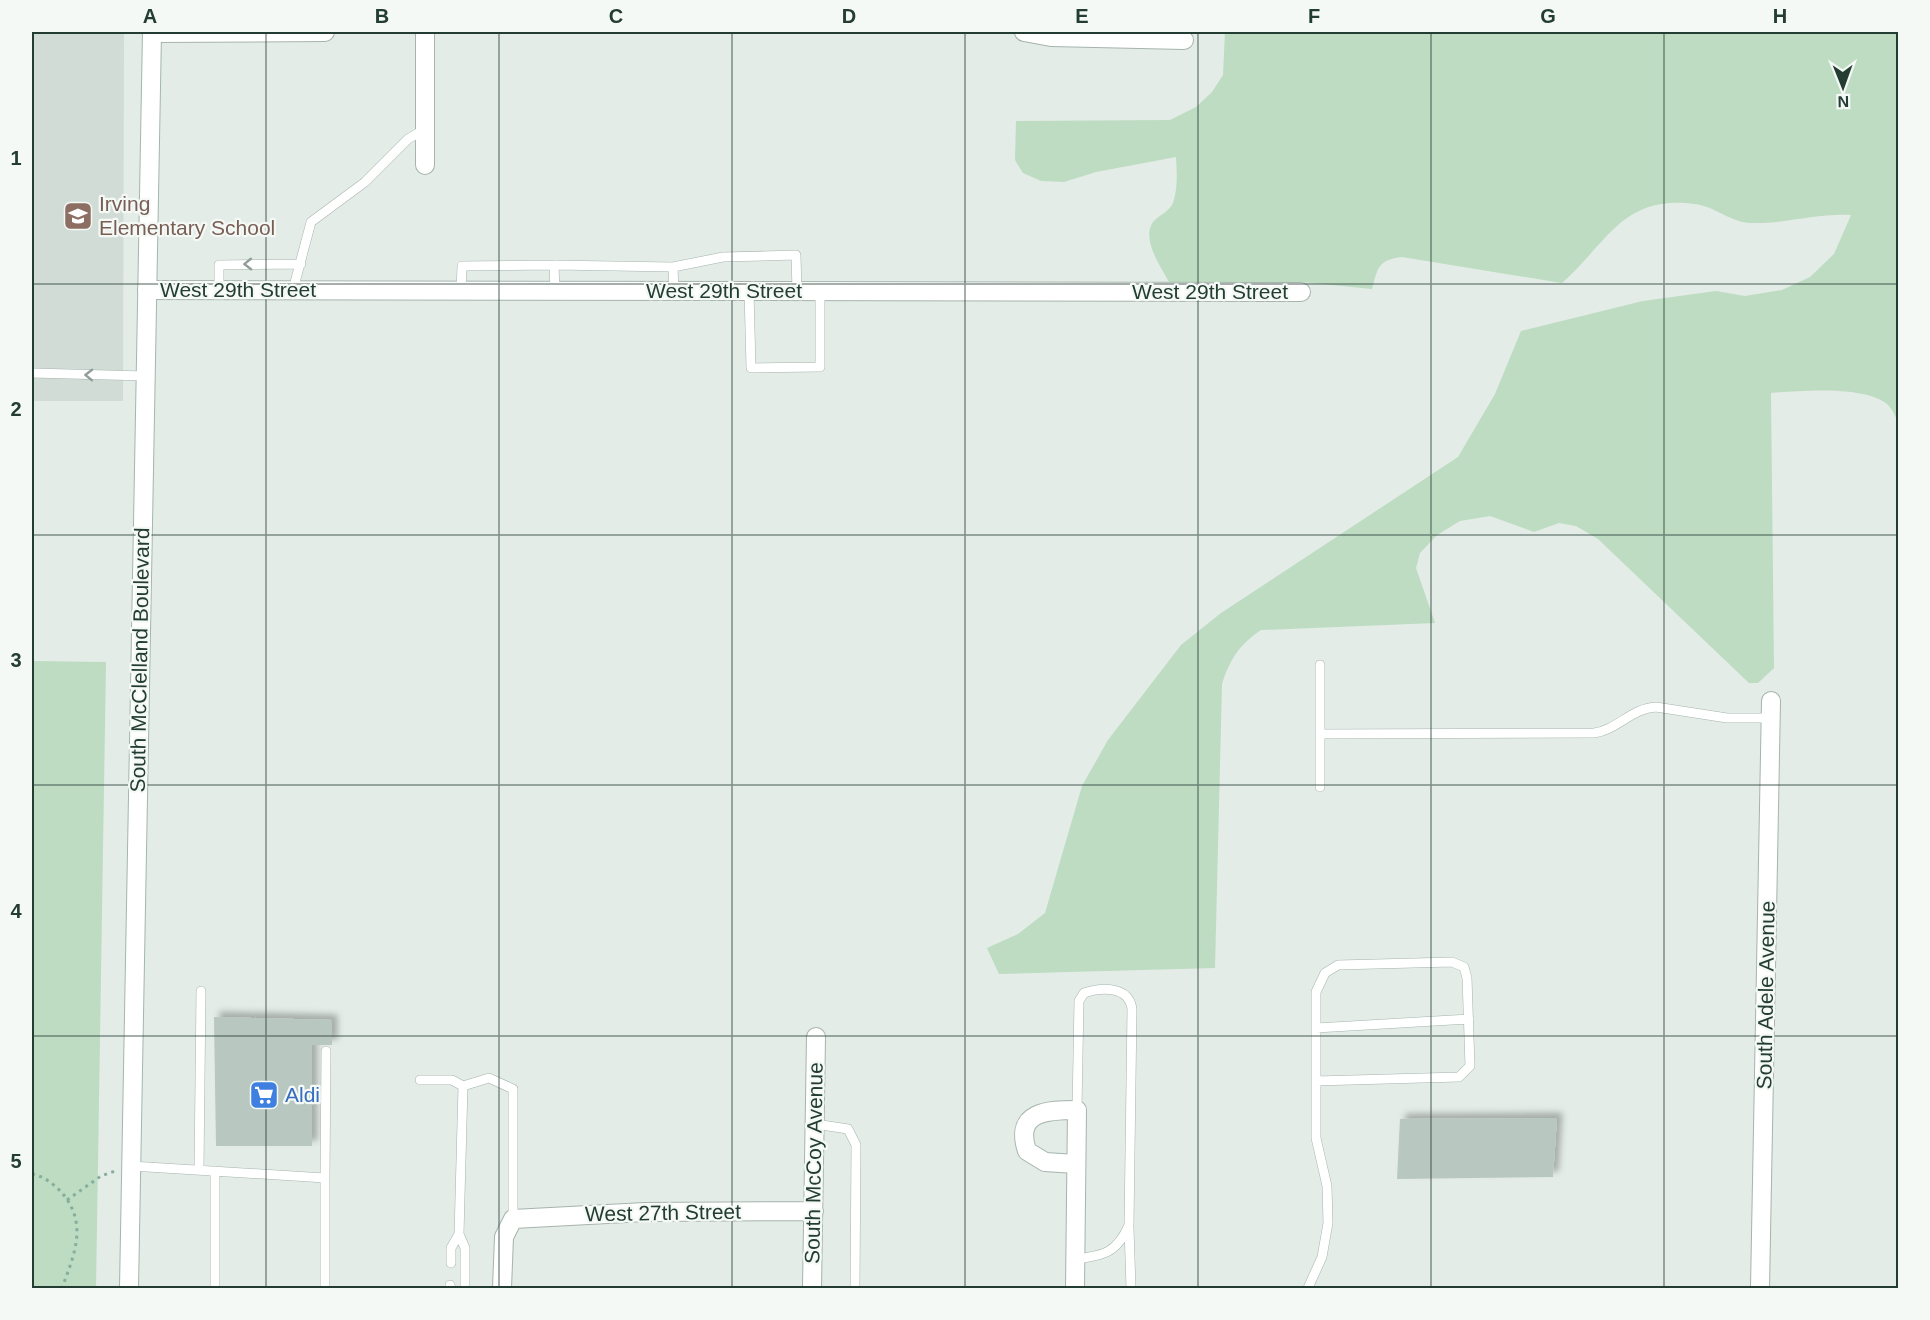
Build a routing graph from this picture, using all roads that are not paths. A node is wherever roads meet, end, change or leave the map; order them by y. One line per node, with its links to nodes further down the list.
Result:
1 (152, 32): 2 (street); 12 (street, South McClelland Boulevard)
2 (256, 32): 3 (street)
3 (325, 32)
4 (425, 32): 7 (street)
5 (1024, 32): 6 (street)
6 (1184, 40)
7 (425, 129): 8 (street); 9 (lane)
8 (425, 165)
9 (301, 264): 13 (lane, one-way to 13); 14 (lane)
10 (554, 265): 11 (lane); 15 (lane); 16 (lane)
11 (673, 267): 17 (lane); 19 (lane)
12 (147, 290): 13 (street, West 29th Street); 23 (street, South McClelland Boulevard)
13 (219, 290): 14 (street, West 29th Street)
14 (293, 290): 15 (street, West 29th Street)
15 (461, 291): 16 (street, West 29th Street)
16 (555, 291): 17 (street, West 29th Street)
17 (674, 291): 18 (street, West 29th Street)
18 (750, 291): 19 (street, West 29th Street); 20 (lane)
19 (796, 291): 20 (street, West 29th Street)
20 (820, 291): 21 (street, West 29th Street)
21 (1301, 292)
22 (32, 373): 23 (lane, one-way to 22)
23 (146, 376): 39 (street, South McClelland Boulevard)
24 (1320, 665): 26 (lane)
25 (1771, 709): 26 (lane); 59 (street, South Adele Avenue)
26 (1320, 734): 27 (lane)
27 (1320, 786)
28 (201, 991): 40 (lane)
29 (1469, 1019): 30 (lane); 30 (lane); 34 (lane)
30 (1316, 1028): 34 (lane)
31 (816, 1036): 37 (street, South McCoy Avenue)
32 (326, 1052): 42 (lane)
33 (420, 1080): 35 (lane)
34 (1316, 1080): 58 (lane)
35 (463, 1086): 44 (lane); 46 (lane)
36 (1077, 1110): 38 (street); 38 (street); 45 (lane)
37 (815, 1124): 43 (street, South McCoy Avenue); 55 (lane)
38 (1076, 1164): 47 (street)
39 (131, 1166): 40 (lane); 49 (street, South McClelland Boulevard)
40 (199, 1170): 41 (lane)
41 (215, 1171): 42 (lane); 50 (lane)
42 (325, 1178): 51 (lane)
43 (814, 1211): 44 (street, West 27th Street); 54 (street, South McCoy Avenue)
44 (513, 1219): 53 (street)
45 (1129, 1225): 47 (lane); 57 (lane)
46 (459, 1233): 48 (lane); 52 (lane)
47 (1075, 1259): 56 (street)
48 (451, 1263)
49 (129, 1288)
50 (215, 1288)
51 (325, 1288)
52 (465, 1288)
53 (502, 1288)
54 (812, 1288)
55 (855, 1288)
56 (1075, 1288)
57 (1131, 1288)
58 (1308, 1288)
59 (1760, 1288)

